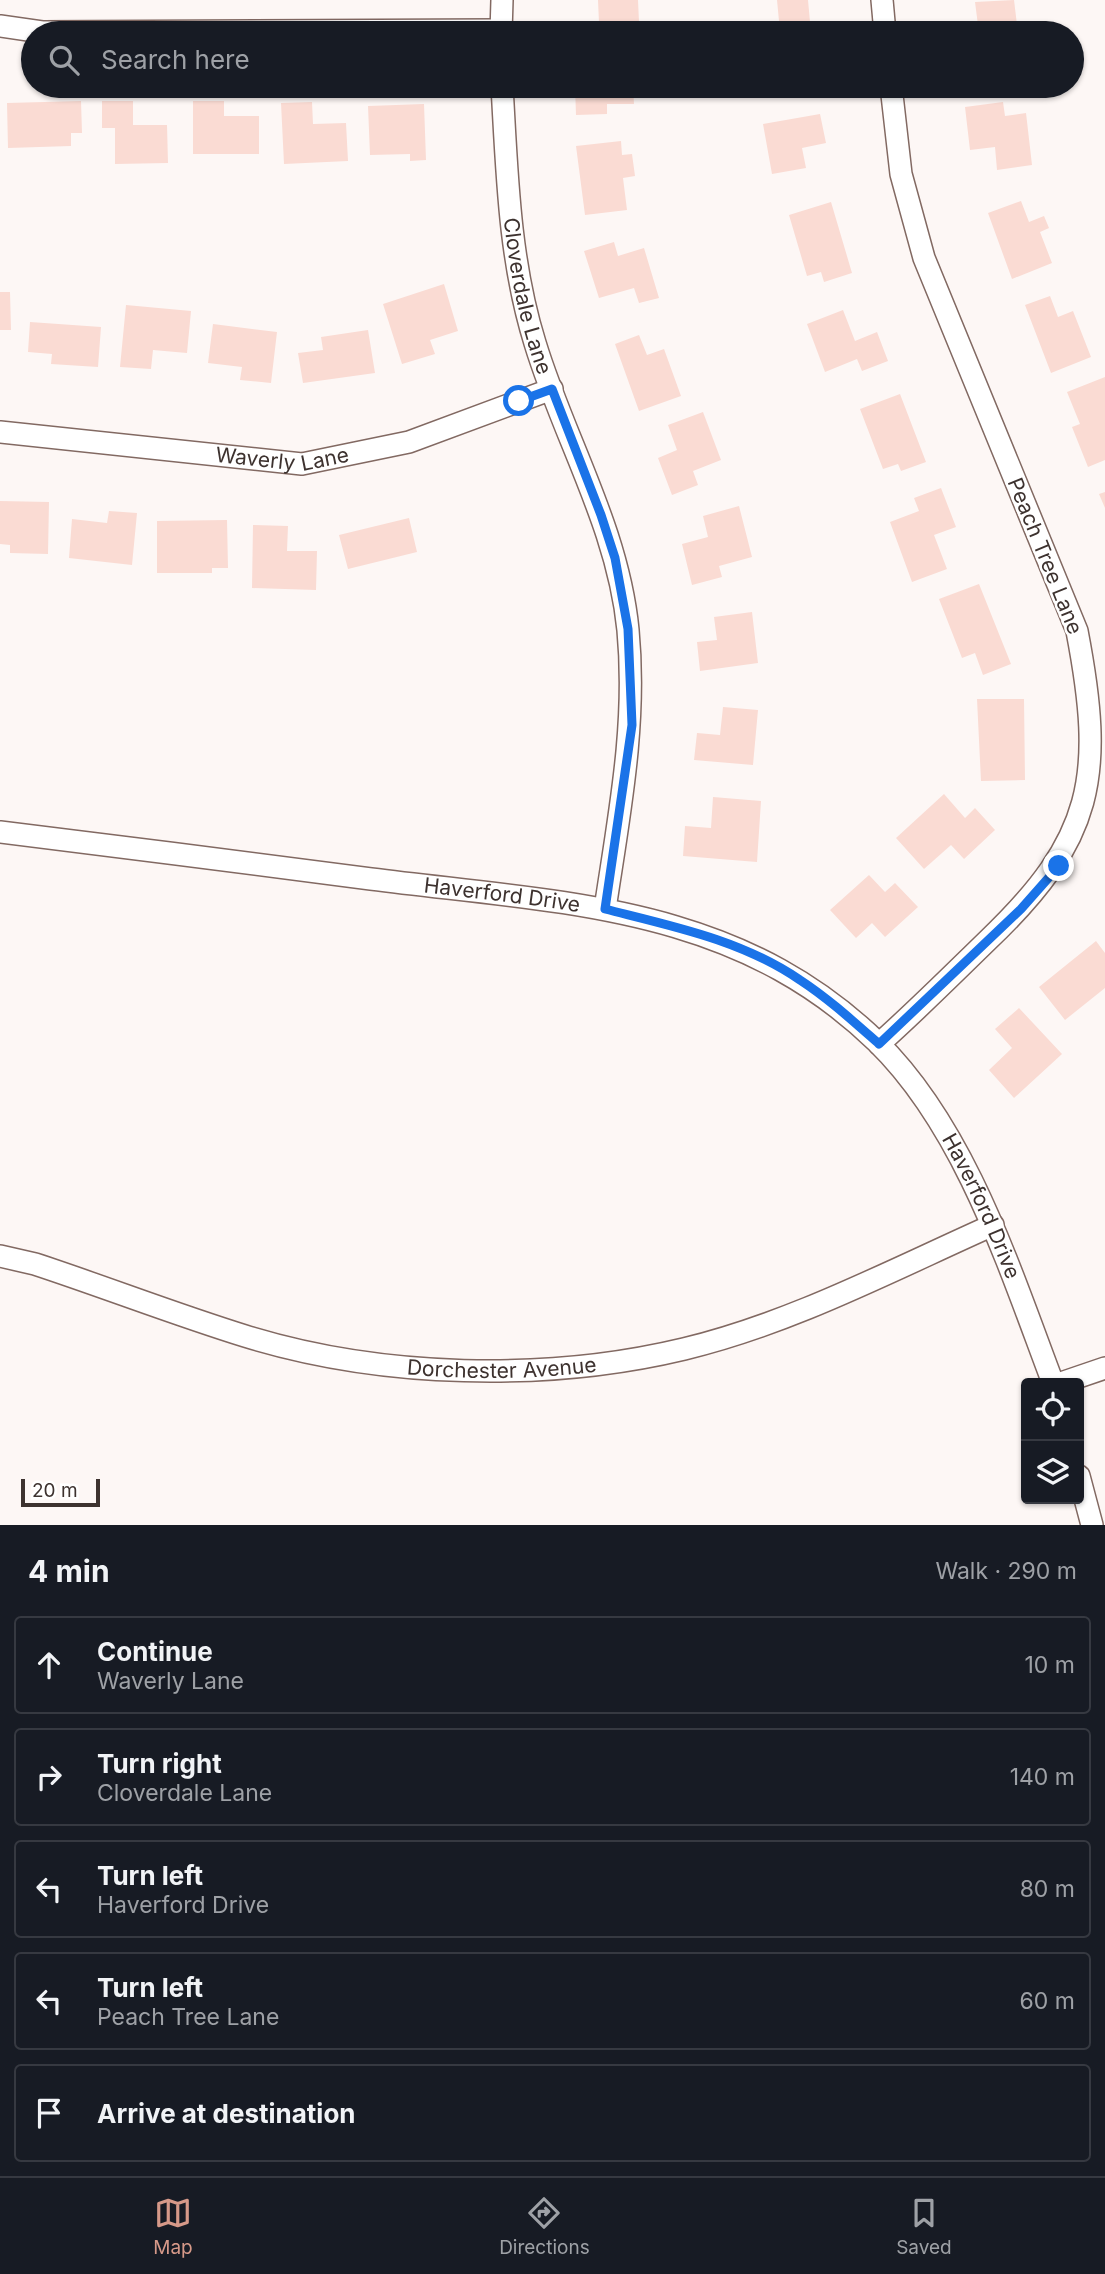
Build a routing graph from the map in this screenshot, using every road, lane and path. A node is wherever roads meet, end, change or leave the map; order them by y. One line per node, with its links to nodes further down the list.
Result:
1 (502, 0): 3 (street)
2 (882, 0): 4 (street)
3 (502, 21)
4 (884, 21)
5 (0, 26): 6 (street)
6 (21, 29)
7 (503, 98): 9 (street, Cloverdale Lane)
8 (892, 98): 13 (street, Peach Tree Lane)
9 (552, 389): 10 (street, Waverly Lane); 12 (street, Cloverdale Lane)
10 (0, 432)
11 (0, 832): 12 (street, Haverford Drive)
12 (605, 909): 13 (street, Haverford Drive)
13 (879, 1044): 14 (street, Haverford Drive)
14 (993, 1225): 15 (street, Dorchester Avenue); 17 (street, Haverford Drive)
15 (0, 1255)
16 (1105, 1367): 18 (street)
17 (1051, 1378)
18 (1075, 1378)
19 (1084, 1495): 20 (street)
20 (1092, 1525)

